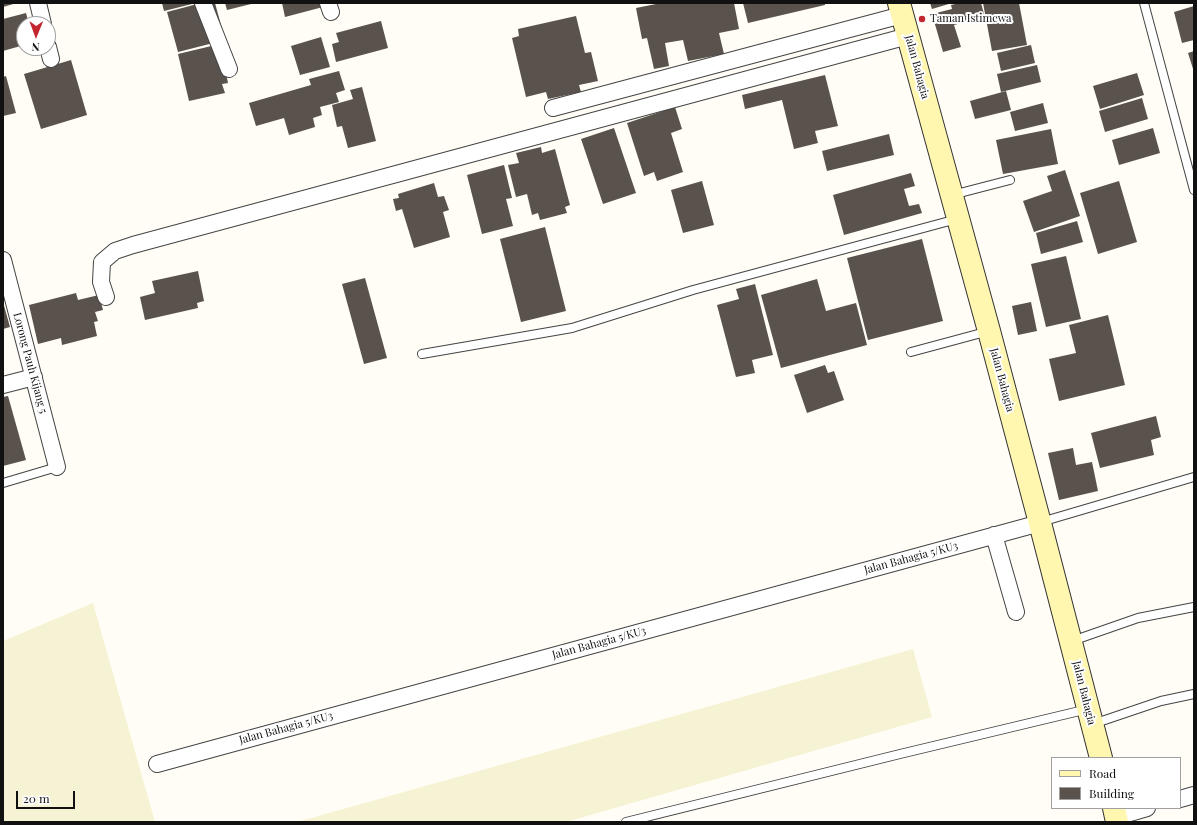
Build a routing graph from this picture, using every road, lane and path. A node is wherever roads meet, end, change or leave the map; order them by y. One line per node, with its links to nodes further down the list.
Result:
1 (38, 3): 5 (street)
2 (203, 3): 7 (street)
3 (1144, 3): 10 (lane)
4 (900, 9): 6 (street, Jalan Bahagia); 8 (street)
5 (41, 16)
6 (908, 36): 11 (street, Jalan Bahagia); 14 (street)
7 (229, 69)
8 (553, 108)
9 (1010, 180): 11 (lane)
10 (1194, 190)
11 (951, 195): 12 (street, Jalan Bahagia)
12 (958, 219): 15 (street, Jalan Bahagia); 17 (lane)
13 (3, 260): 18 (street, Lorong Pauh Kijang 5)
14 (106, 297)
15 (989, 331): 16 (lane); 23 (street, Jalan Bahagia)
16 (911, 352)
17 (422, 354)
18 (34, 377): 19 (street); 20 (street, Lorong Pauh Kijang 5)
19 (3, 385)
20 (57, 467): 22 (lane)
21 (1194, 477): 23 (lane)
22 (3, 483)
23 (1040, 523): 24 (street, Jalan Bahagia 5/KU3); 27 (street, Jalan Bahagia)
24 (994, 535): 26 (street); 31 (street, Jalan Bahagia 5/KU3)
25 (1194, 607): 27 (lane)
26 (1016, 612)
27 (1071, 641): 29 (street, Jalan Bahagia)
28 (1194, 694): 29 (lane)
29 (1090, 717): 30 (street, Jalan Bahagia); 36 (lane)
30 (1101, 757)
31 (157, 764)
32 (1194, 795): 33 (street)
33 (1181, 799)
34 (1143, 809): 35 (street)
35 (1115, 816)
36 (626, 822)

